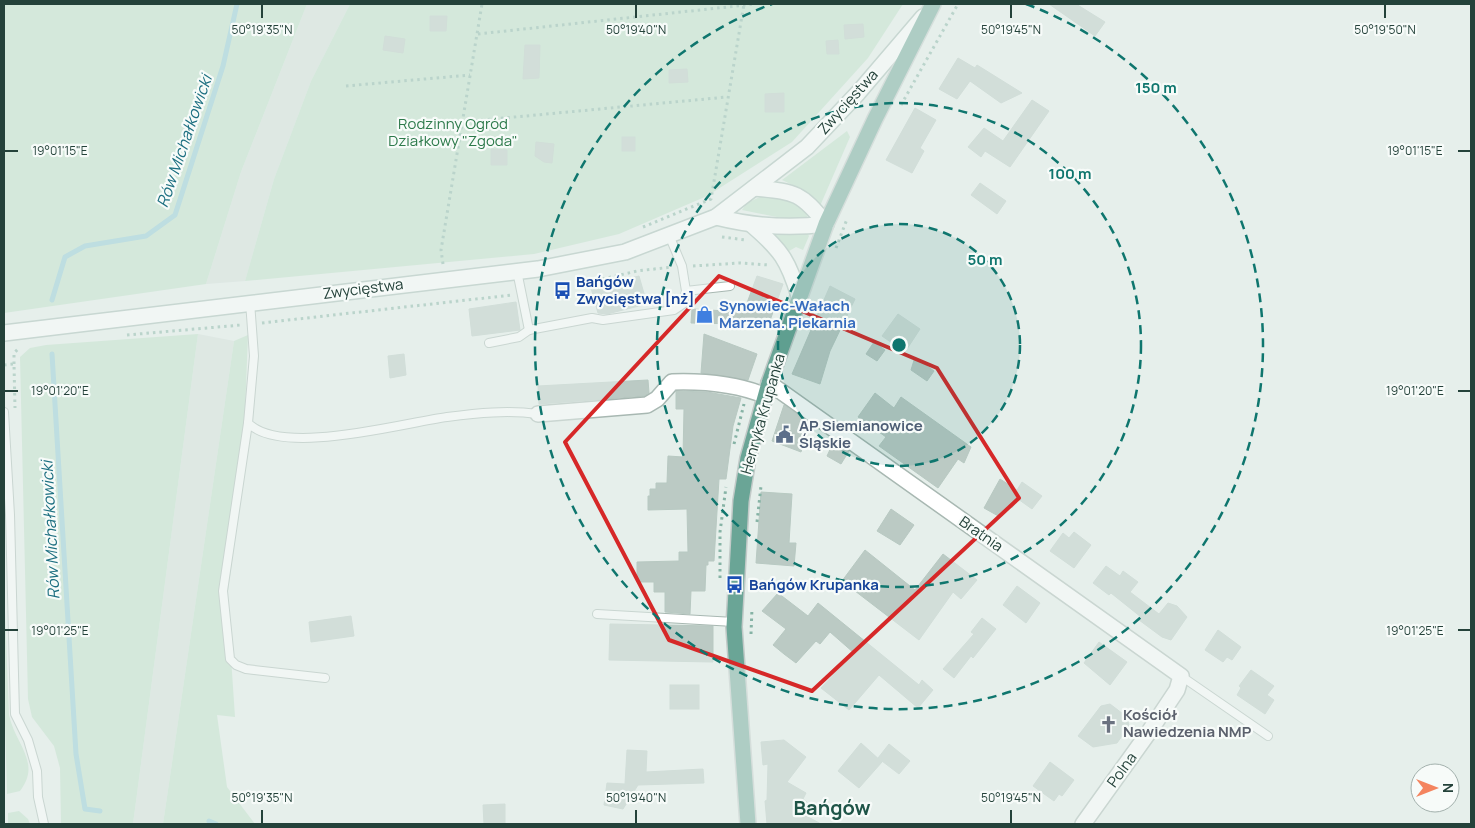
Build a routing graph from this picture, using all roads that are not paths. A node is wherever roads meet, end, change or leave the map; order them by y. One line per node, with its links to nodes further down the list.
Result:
1 (933, 5): 2 (main road, Zwycięstwa); 4 (main road, Henryka Krupanka)
2 (754, 188): 3 (main road, Zwycięstwa); 4 (main road)
3 (716, 217): 5 (main road); 6 (main road, Zwycięstwa)
4 (826, 224): 5 (main road); 10 (main road, Henryka Krupanka)
5 (752, 225): 10 (main road)
6 (669, 235): 7 (main road, Zwycięstwa); 9 (lane)
7 (517, 271): 11 (main road, Zwycięstwa); 12 (lane)
8 (730, 286): 9 (lane)
9 (686, 291): 12 (lane)
10 (799, 296): 15 (main road, Henryka Krupanka)
11 (250, 302): 13 (main road, Zwycięstwa); 18 (lane)
12 (529, 330): 14 (lane)
13 (4, 333)
14 (489, 343)
15 (768, 390): 17 (main road, Bratnia); 21 (main road, Henryka Krupanka); 23 (main road, Bratnia)
16 (4, 412): 19 (lane)
17 (538, 414): 18 (lane)
18 (248, 423): 22 (lane)
19 (7, 516): 25 (lane)
20 (597, 614): 21 (lane)
21 (734, 622): 26 (main road, Henryka Krupanka)
22 (325, 678)
23 (1179, 683): 24 (lane); 27 (main road, Polna)
24 (1268, 736)
25 (44, 824)
26 (748, 824)
27 (1083, 824)

